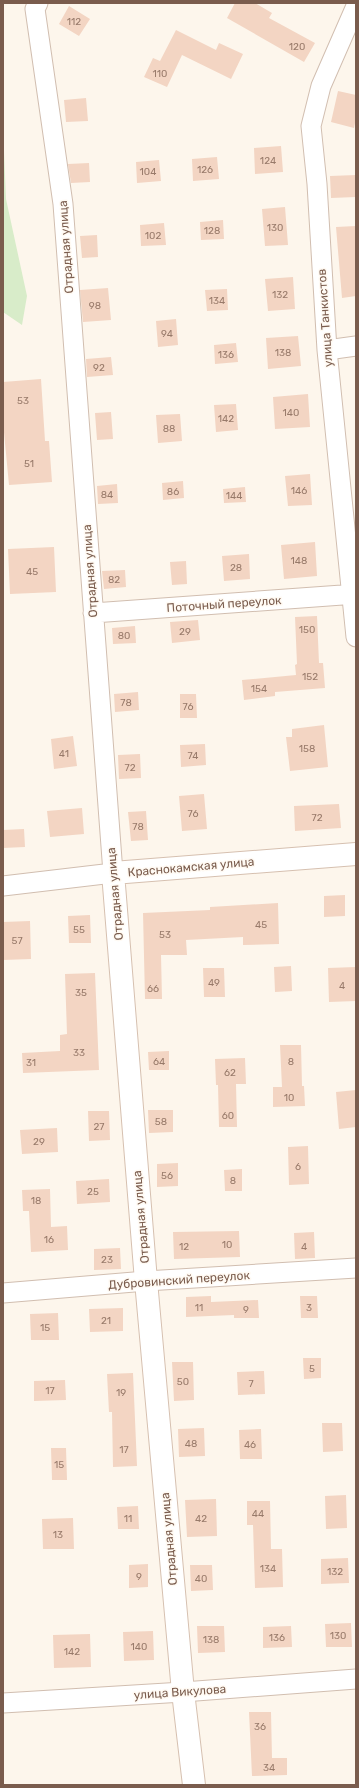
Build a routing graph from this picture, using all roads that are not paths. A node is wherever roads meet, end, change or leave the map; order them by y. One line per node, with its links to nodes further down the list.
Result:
1 (38, 3): 6 (street, Отрадная улица)
2 (356, 6): 4 (street, улица Танкистов)
3 (356, 346): 4 (street)
4 (327, 350): 5 (street, улица Танкистов)
5 (354, 594): 6 (street, Поточный переулок); 7 (street, улица Танкистов)
6 (93, 613): 9 (street, Отрадная улица)
7 (356, 637)
8 (356, 854): 9 (street, Краснокамская улица)
9 (113, 873): 10 (street, Краснокамская улица); 12 (street, Отрадная улица)
10 (3, 886)
11 (356, 1268): 12 (street, Дубровинский переулок)
12 (146, 1281): 13 (street, Дубровинский переулок); 15 (street, Отрадная улица)
13 (3, 1293)
14 (356, 1679): 15 (street, улица Викулова)
15 (183, 1692): 16 (street, улица Викулова); 17 (street, Отрадная улица)
16 (3, 1703)
17 (194, 1785)

